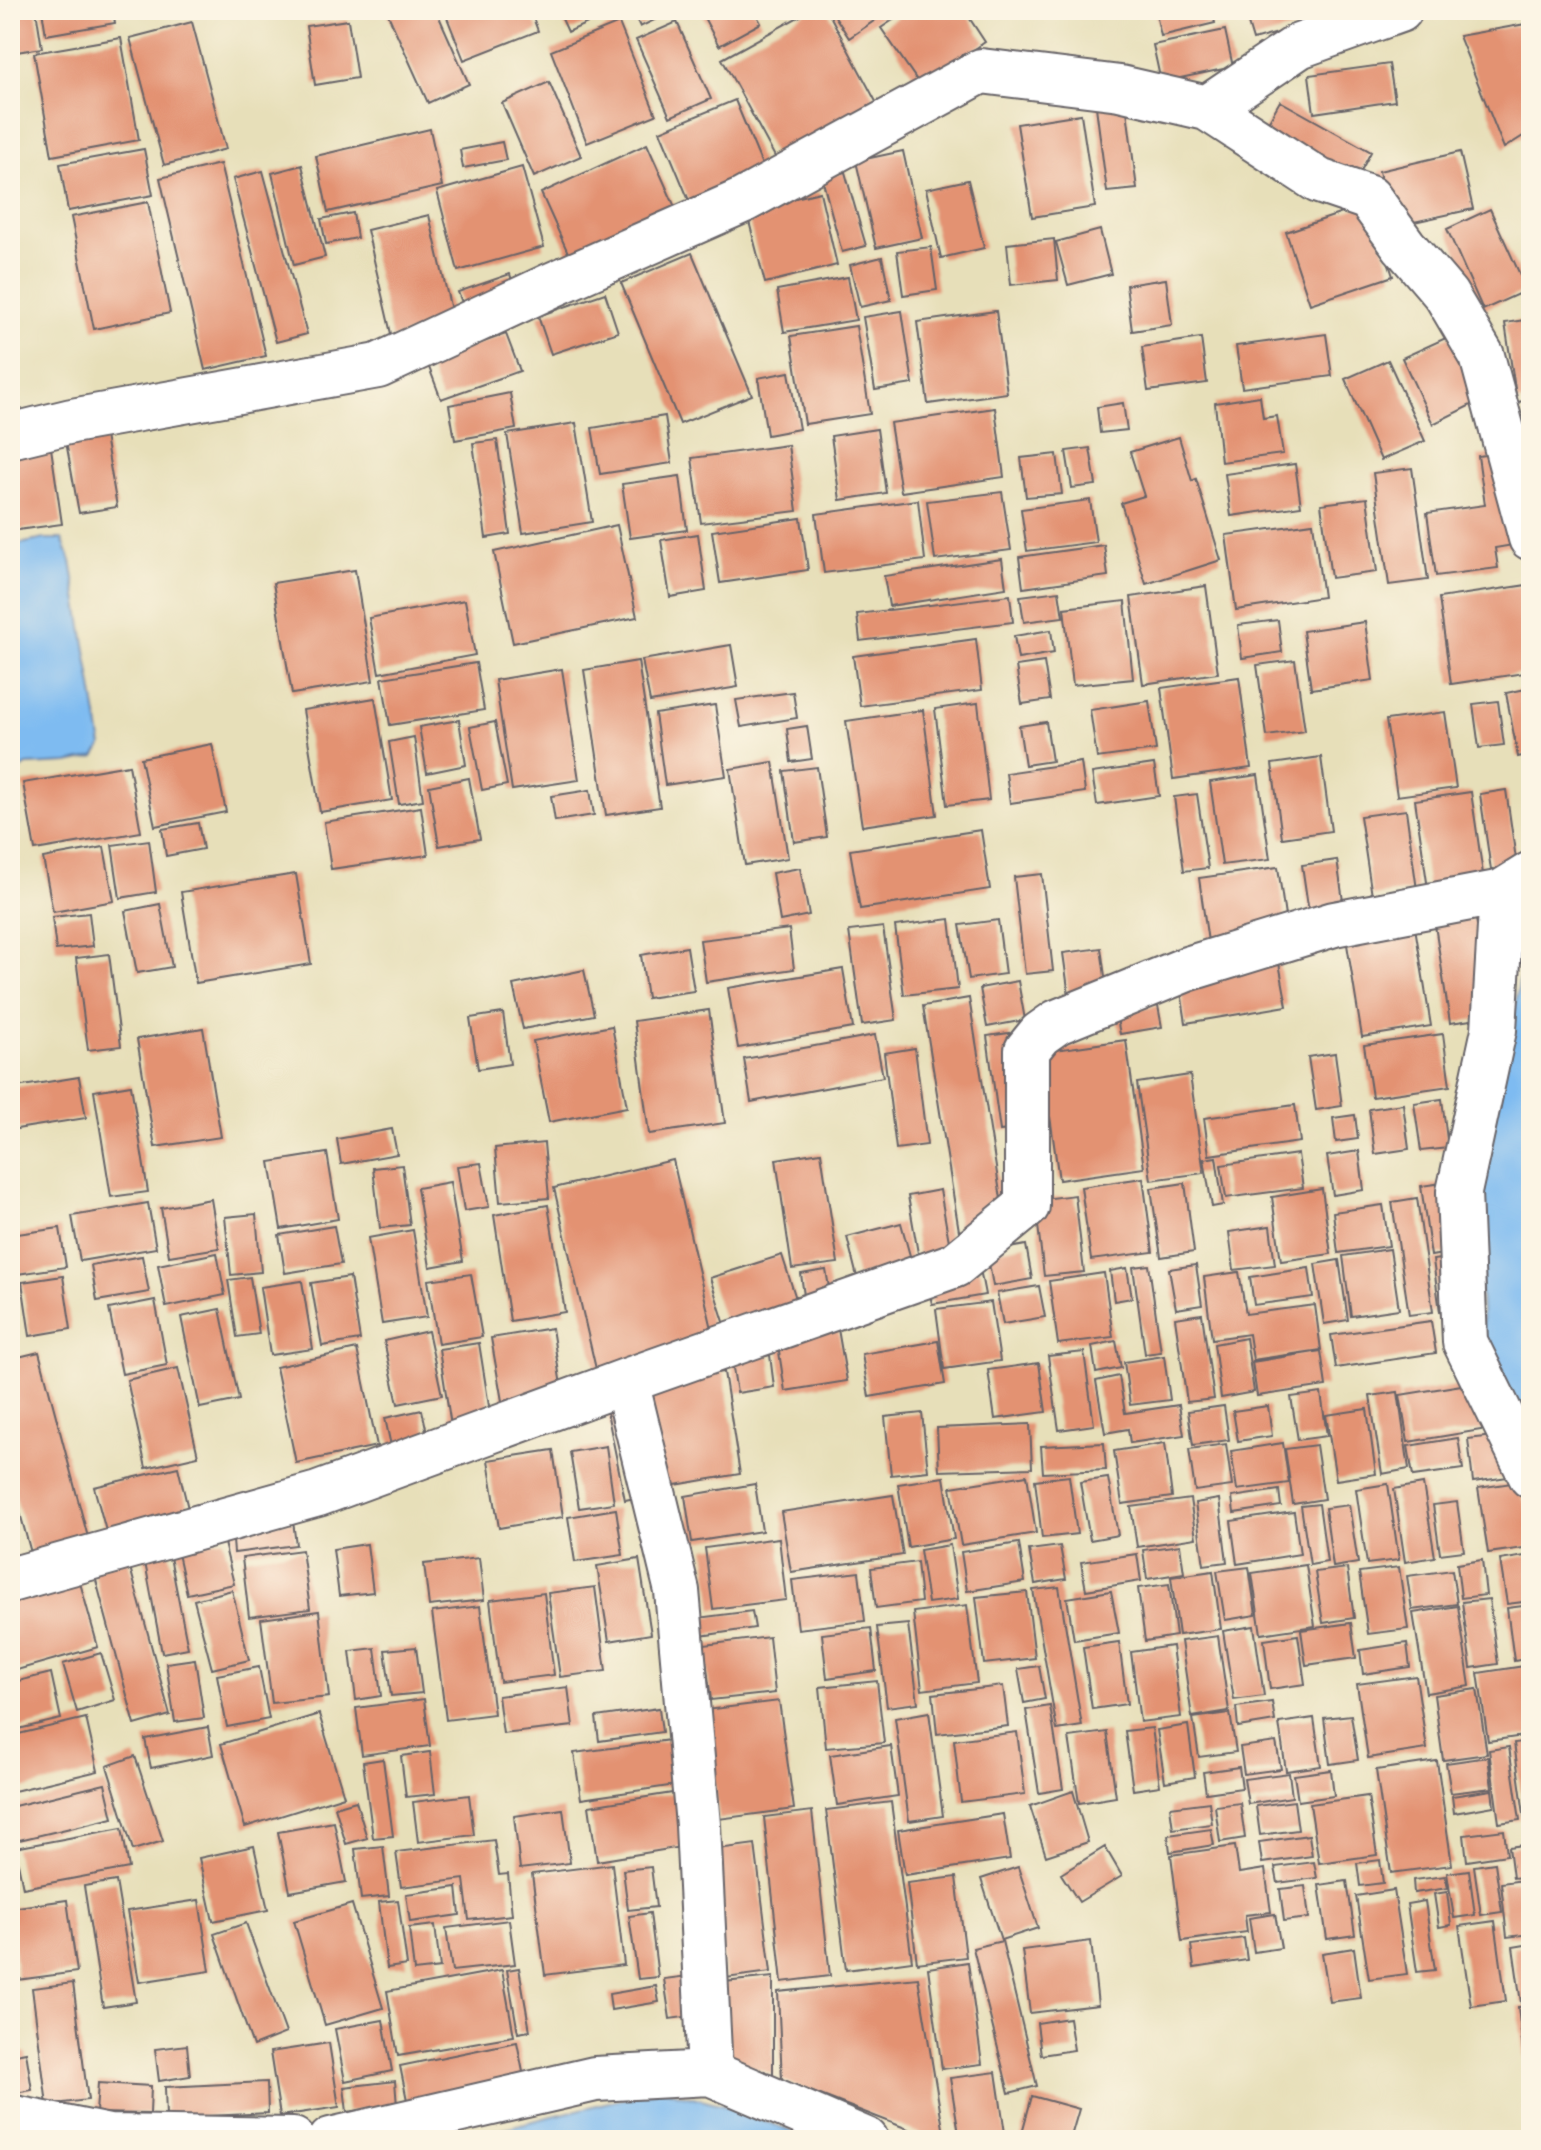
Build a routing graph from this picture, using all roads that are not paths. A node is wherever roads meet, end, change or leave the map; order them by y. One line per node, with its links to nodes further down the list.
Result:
1 (1400, 10): 2 (street)
2 (1207, 108): 3 (street); 4 (street)
3 (10, 436)
4 (1531, 538)
5 (1522, 893): 6 (street); 7 (street)
6 (626, 1381): 8 (street); 9 (street)
7 (1531, 1476)
8 (10, 1580)
9 (710, 2073): 12 (street); 13 (street)
10 (10, 2117): 11 (street)
11 (293, 2140)
12 (331, 2140)
13 (866, 2140)

